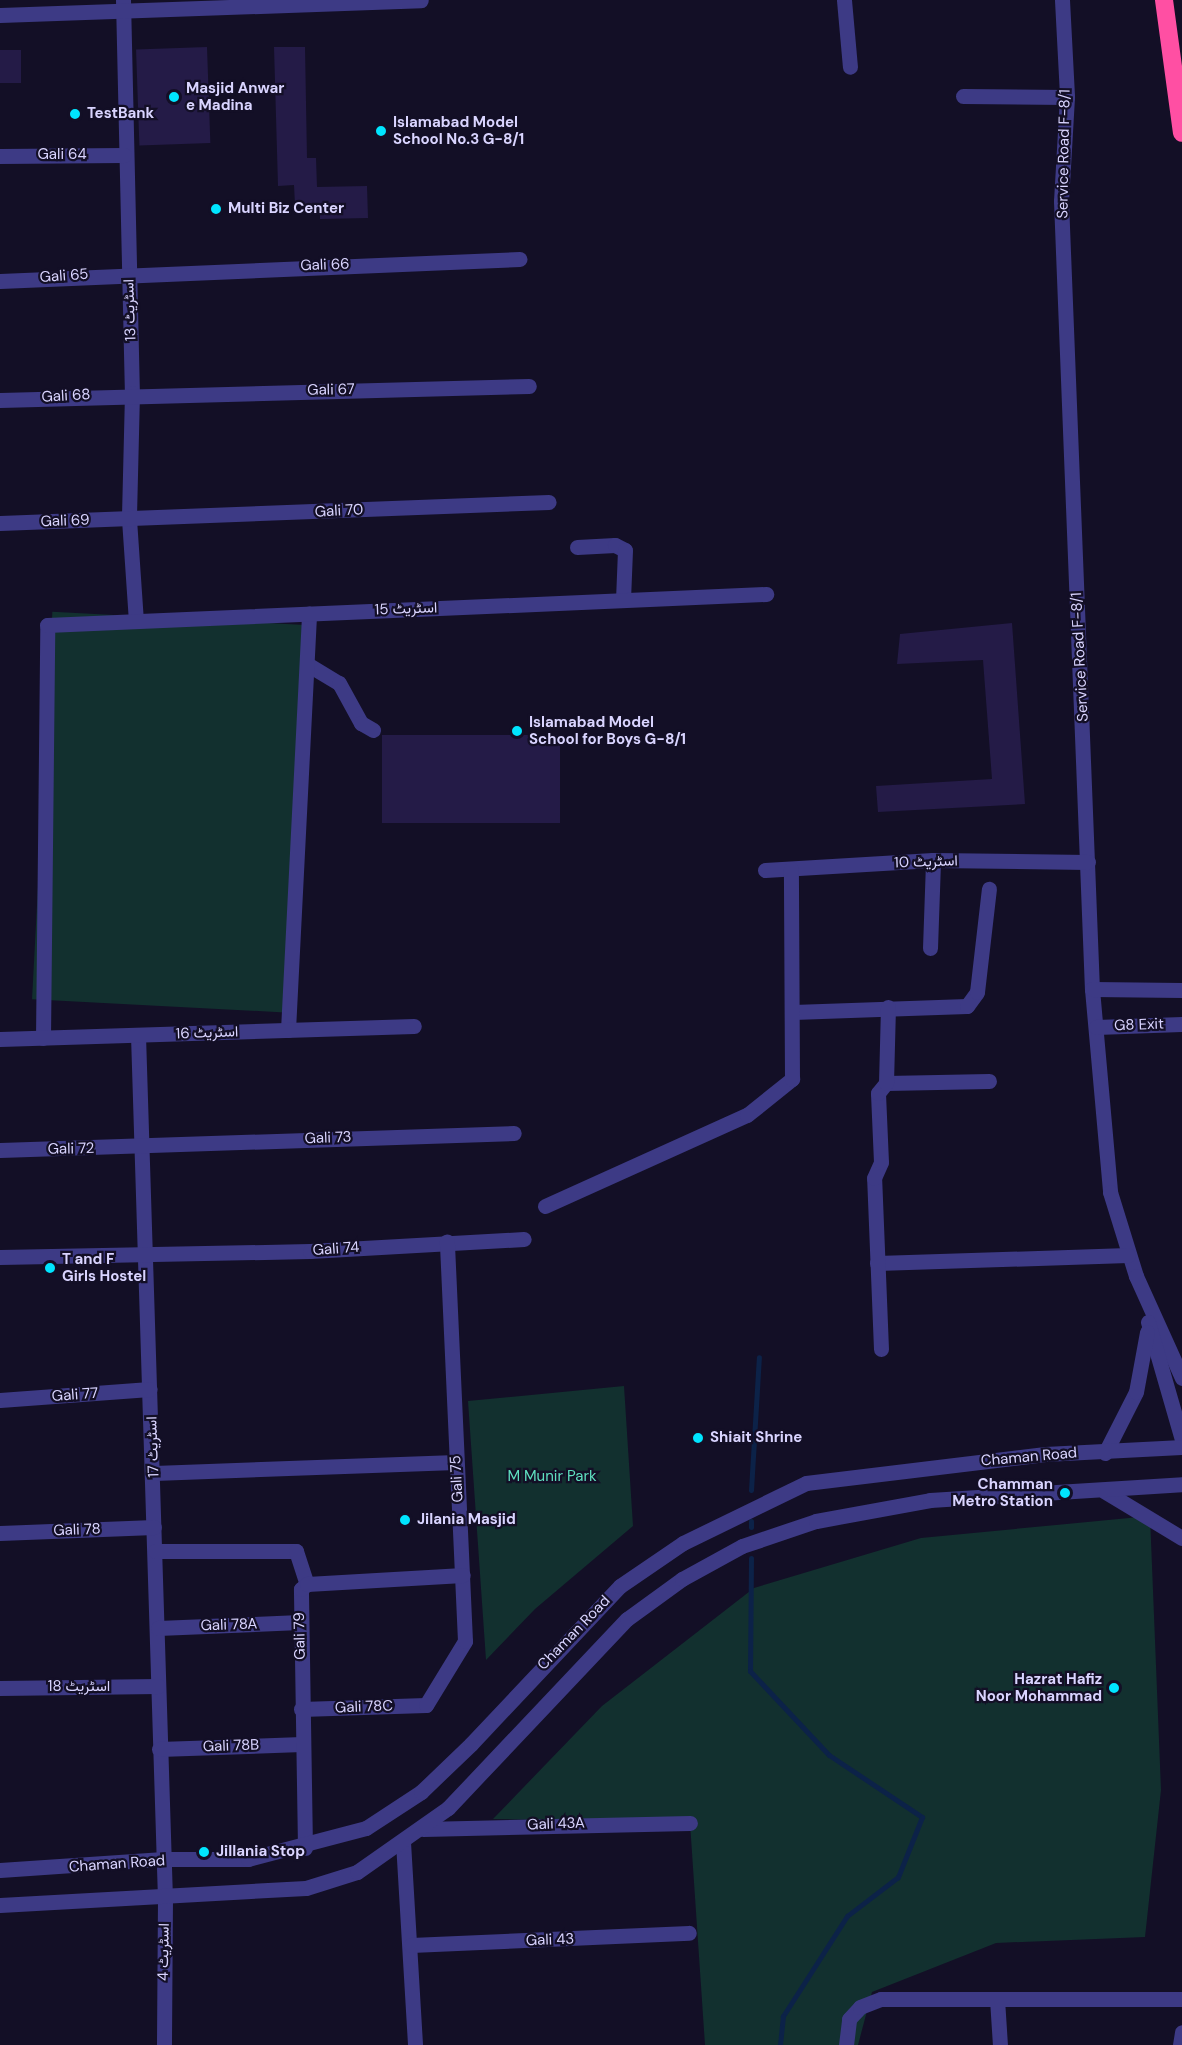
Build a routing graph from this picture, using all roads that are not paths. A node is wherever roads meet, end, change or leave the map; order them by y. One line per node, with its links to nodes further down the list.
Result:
1 (421, 0): 5 (street)
2 (844, 0): 7 (street)
3 (1062, 0): 9 (street, Service Road F-8/1)
4 (1164, 0): 10 (highway)
5 (123, 4): 6 (street); 11 (street, اسٹریٹ 13)
6 (0, 15)
7 (850, 67)
8 (963, 96): 9 (street)
9 (1067, 97): 30 (street, Service Road F-8/1)
10 (1182, 133)
11 (124, 155): 12 (street, Gali 64); 14 (street, اسٹریٹ 13)
12 (0, 156)
13 (520, 259): 14 (street, Gali 66)
14 (129, 272): 15 (street, Gali 65); 17 (street, اسٹریٹ 13)
15 (0, 281)
16 (529, 386): 17 (street, Gali 67)
17 (132, 393): 18 (street, Gali 68); 20 (street, اسٹریٹ 13)
18 (0, 400)
19 (549, 502): 20 (street, Gali 70)
20 (129, 519): 21 (street, Gali 69); 26 (street, اسٹریٹ 13)
21 (0, 523)
22 (577, 547): 24 (street)
23 (766, 594): 24 (street, اسٹریٹ 15)
24 (623, 600): 25 (street, اسٹریٹ 15)
25 (309, 614): 26 (street, اسٹریٹ 15); 27 (street)
26 (136, 621): 44 (street, اسٹریٹ 15)
27 (306, 664): 28 (street); 42 (street)
28 (373, 730)
29 (933, 860): 30 (street, اسٹریٹ 10); 31 (street, اسٹریٹ 10); 34 (street)
30 (1088, 862): 35 (street, Service Road F-8/1)
31 (791, 869): 32 (street, اسٹریٹ 10); 38 (street)
32 (765, 870)
33 (989, 889): 37 (street)
34 (930, 948)
35 (1092, 988): 36 (street); 41 (street, Service Road F-8/1)
36 (1182, 990)
37 (888, 1007): 38 (street); 47 (street)
38 (793, 1012): 51 (street)
39 (1182, 1024): 41 (street, G8 Exit)
40 (414, 1026): 42 (street, اسٹریٹ 16)
41 (1096, 1027): 55 (street, Service Road F-8/1)
42 (288, 1030): 43 (street, اسٹریٹ 16)
43 (138, 1035): 44 (street, اسٹریٹ 16); 49 (street, اسٹریٹ 17)
44 (43, 1038): 45 (street, اسٹریٹ 16)
45 (0, 1039)
46 (989, 1081): 47 (street)
47 (886, 1083): 57 (street)
48 (514, 1133): 49 (street, Gali 73)
49 (143, 1148): 50 (street, Gali 72); 54 (street, اسٹریٹ 17)
50 (0, 1150)
51 (544, 1206)
52 (524, 1239): 53 (street, Gali 74)
53 (447, 1241): 54 (street, Gali 74); 67 (street, Gali 75)
54 (147, 1254): 56 (street, Gali 74); 62 (street, اسٹریٹ 17)
55 (1128, 1255): 57 (street); 58 (street, Service Road F-8/1)
56 (0, 1257)
57 (877, 1263): 60 (street)
58 (1148, 1307): 59 (street, Service Road F-8/1); 61 (street, Service Road F-8/1)
59 (1148, 1325): 64 (street, Service Road F-8/1); 66 (street)
60 (881, 1348)
61 (1182, 1377)
62 (150, 1389): 63 (street, Gali 77); 68 (street, اسٹریٹ 17)
63 (0, 1400)
64 (1182, 1440)
65 (1182, 1447): 66 (street, Chaman Road)
66 (1105, 1453): 88 (street, Chaman Road)
67 (456, 1462): 68 (street); 75 (street, Gali 75)
68 (154, 1473): 71 (street, اسٹریٹ 17)
69 (1182, 1484): 70 (street, Chaman Road)
70 (1104, 1491): 73 (street); 86 (street, Chaman Road)
71 (154, 1527): 72 (street, Gali 78); 74 (street, اسٹریٹ 17)
72 (0, 1533)
73 (1182, 1538)
74 (155, 1551): 76 (street); 78 (street, اسٹریٹ 17)
75 (463, 1575): 76 (street); 81 (street, Gali 75)
76 (307, 1584): 77 (street, Gali 79)
77 (300, 1622): 78 (street, Gali 78A); 82 (street, Gali 79)
78 (158, 1628): 79 (street, اسٹریٹ 17)
79 (158, 1686): 80 (street, اسٹریٹ 18); 84 (street, اسٹریٹ 17)
80 (0, 1688)
81 (426, 1705): 82 (street, Gali 78C)
82 (301, 1709): 83 (street, Gali 79)
83 (302, 1744): 84 (street, Gali 78B); 88 (street, Gali 79)
84 (159, 1749): 89 (street, اسٹریٹ 17)
85 (690, 1823): 86 (street, Gali 43A)
86 (423, 1829): 87 (street, Chaman Road)
87 (403, 1842): 91 (street, Chaman Road); 94 (street)
88 (305, 1848): 89 (street, Chaman Road)
89 (160, 1859): 90 (street, Chaman Road); 91 (street, اسٹریٹ 4)
90 (0, 1870)
91 (165, 1898): 92 (street, Chaman Road); 98 (street, اسٹریٹ 4)
92 (0, 1905)
93 (689, 1933): 94 (street, Gali 43)
94 (411, 1945): 99 (street)
95 (997, 1999): 96 (street); 100 (street); 101 (street)
96 (1182, 1999)
97 (1182, 2032): 102 (street)
98 (164, 2045)
99 (415, 2045)
100 (846, 2045)
101 (1000, 2045)
102 (1180, 2045)

